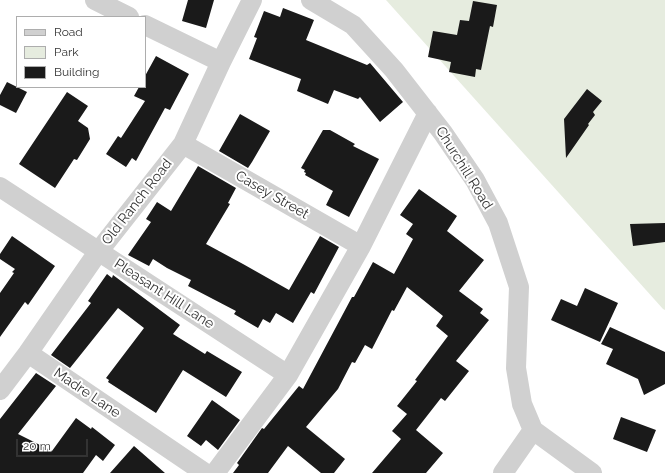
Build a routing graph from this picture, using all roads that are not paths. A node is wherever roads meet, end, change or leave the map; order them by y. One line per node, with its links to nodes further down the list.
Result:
1 (95, 0): 4 (street)
2 (252, 0): 6 (street, Old Ranch Road)
3 (311, 0): 7 (street, Churchill Road)
4 (127, 16)
5 (146, 25): 6 (street)
6 (221, 62): 8 (street, Old Ranch Road)
7 (428, 113): 10 (street); 15 (street, Churchill Road)
8 (183, 144): 10 (street, Casey Street); 11 (street, Old Ranch Road)
9 (0, 187): 11 (street, Pleasant Hill Lane)
10 (361, 246): 13 (street)
11 (98, 252): 12 (street, Old Ranch Road); 13 (street, Pleasant Hill Lane)
12 (28, 353): 14 (street, Old Ranch Road); 16 (street, Madre Lane)
13 (288, 375): 17 (street)
14 (0, 390)
15 (532, 430): 18 (street); 19 (street)
16 (205, 473)
17 (215, 473)
18 (503, 473)
19 (592, 473)

